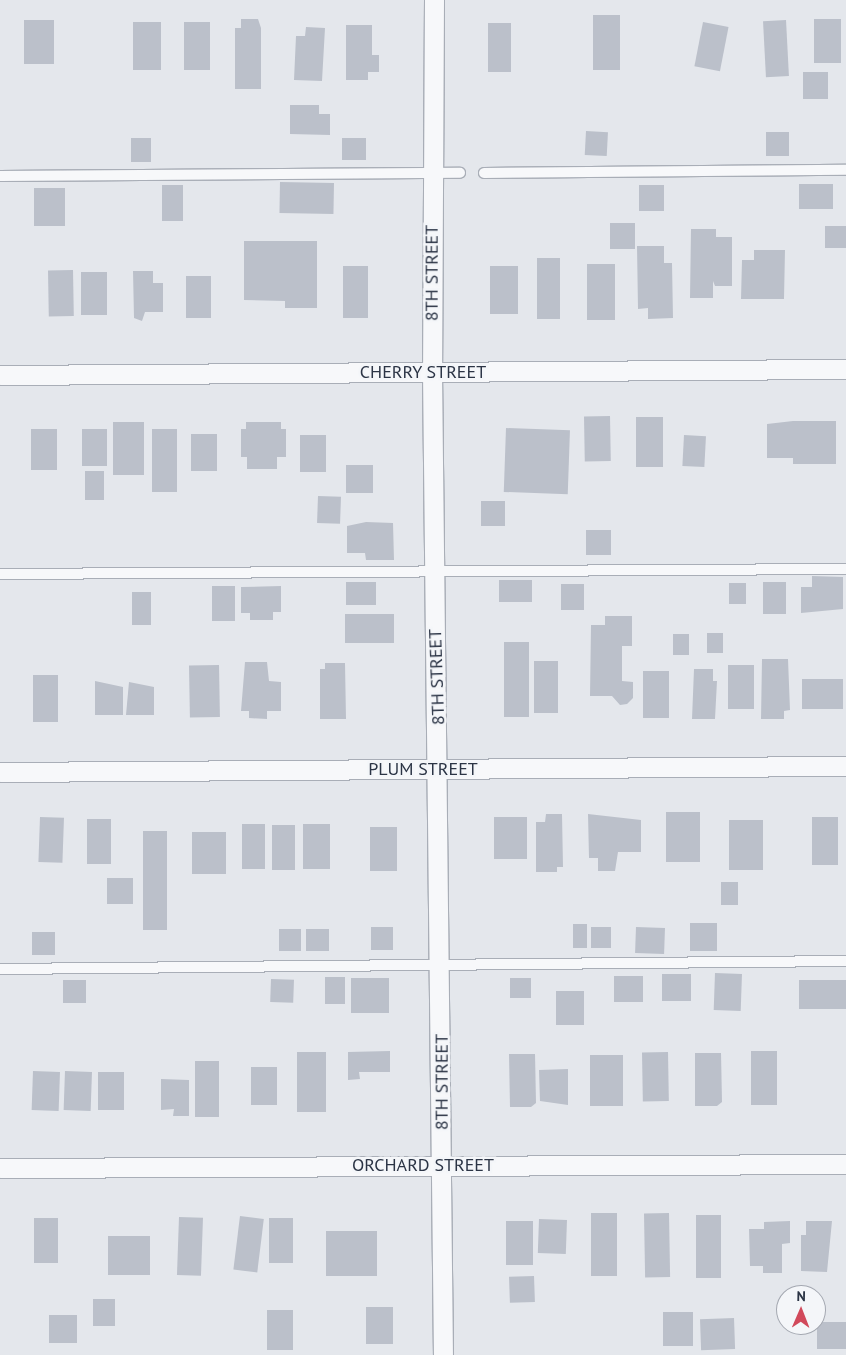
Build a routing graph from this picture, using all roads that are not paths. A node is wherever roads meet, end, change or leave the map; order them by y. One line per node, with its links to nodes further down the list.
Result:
1 (434, 0): 3 (street, 8TH STREET)
2 (846, 170): 5 (lane)
3 (431, 173): 4 (lane); 6 (lane); 8 (street, 8TH STREET)
4 (460, 173)
5 (484, 173)
6 (0, 176)
7 (846, 369): 8 (street, CHERRY STREET)
8 (432, 372): 9 (street, CHERRY STREET); 11 (street, 8TH STREET)
9 (0, 375)
10 (846, 569): 11 (lane)
11 (434, 572): 12 (lane); 14 (street, 8TH STREET)
12 (0, 574)
13 (846, 766): 14 (street, PLUM STREET)
14 (438, 768): 15 (street, PLUM STREET); 17 (street, 8TH STREET)
15 (0, 772)
16 (846, 961): 17 (lane)
17 (441, 965): 18 (lane); 19 (street, 8TH STREET)
18 (0, 969)
19 (442, 1164): 20 (street, ORCHARD STREET); 21 (street, ORCHARD STREET); 22 (street, 8TH STREET)
20 (846, 1164)
21 (0, 1168)
22 (443, 1355)

